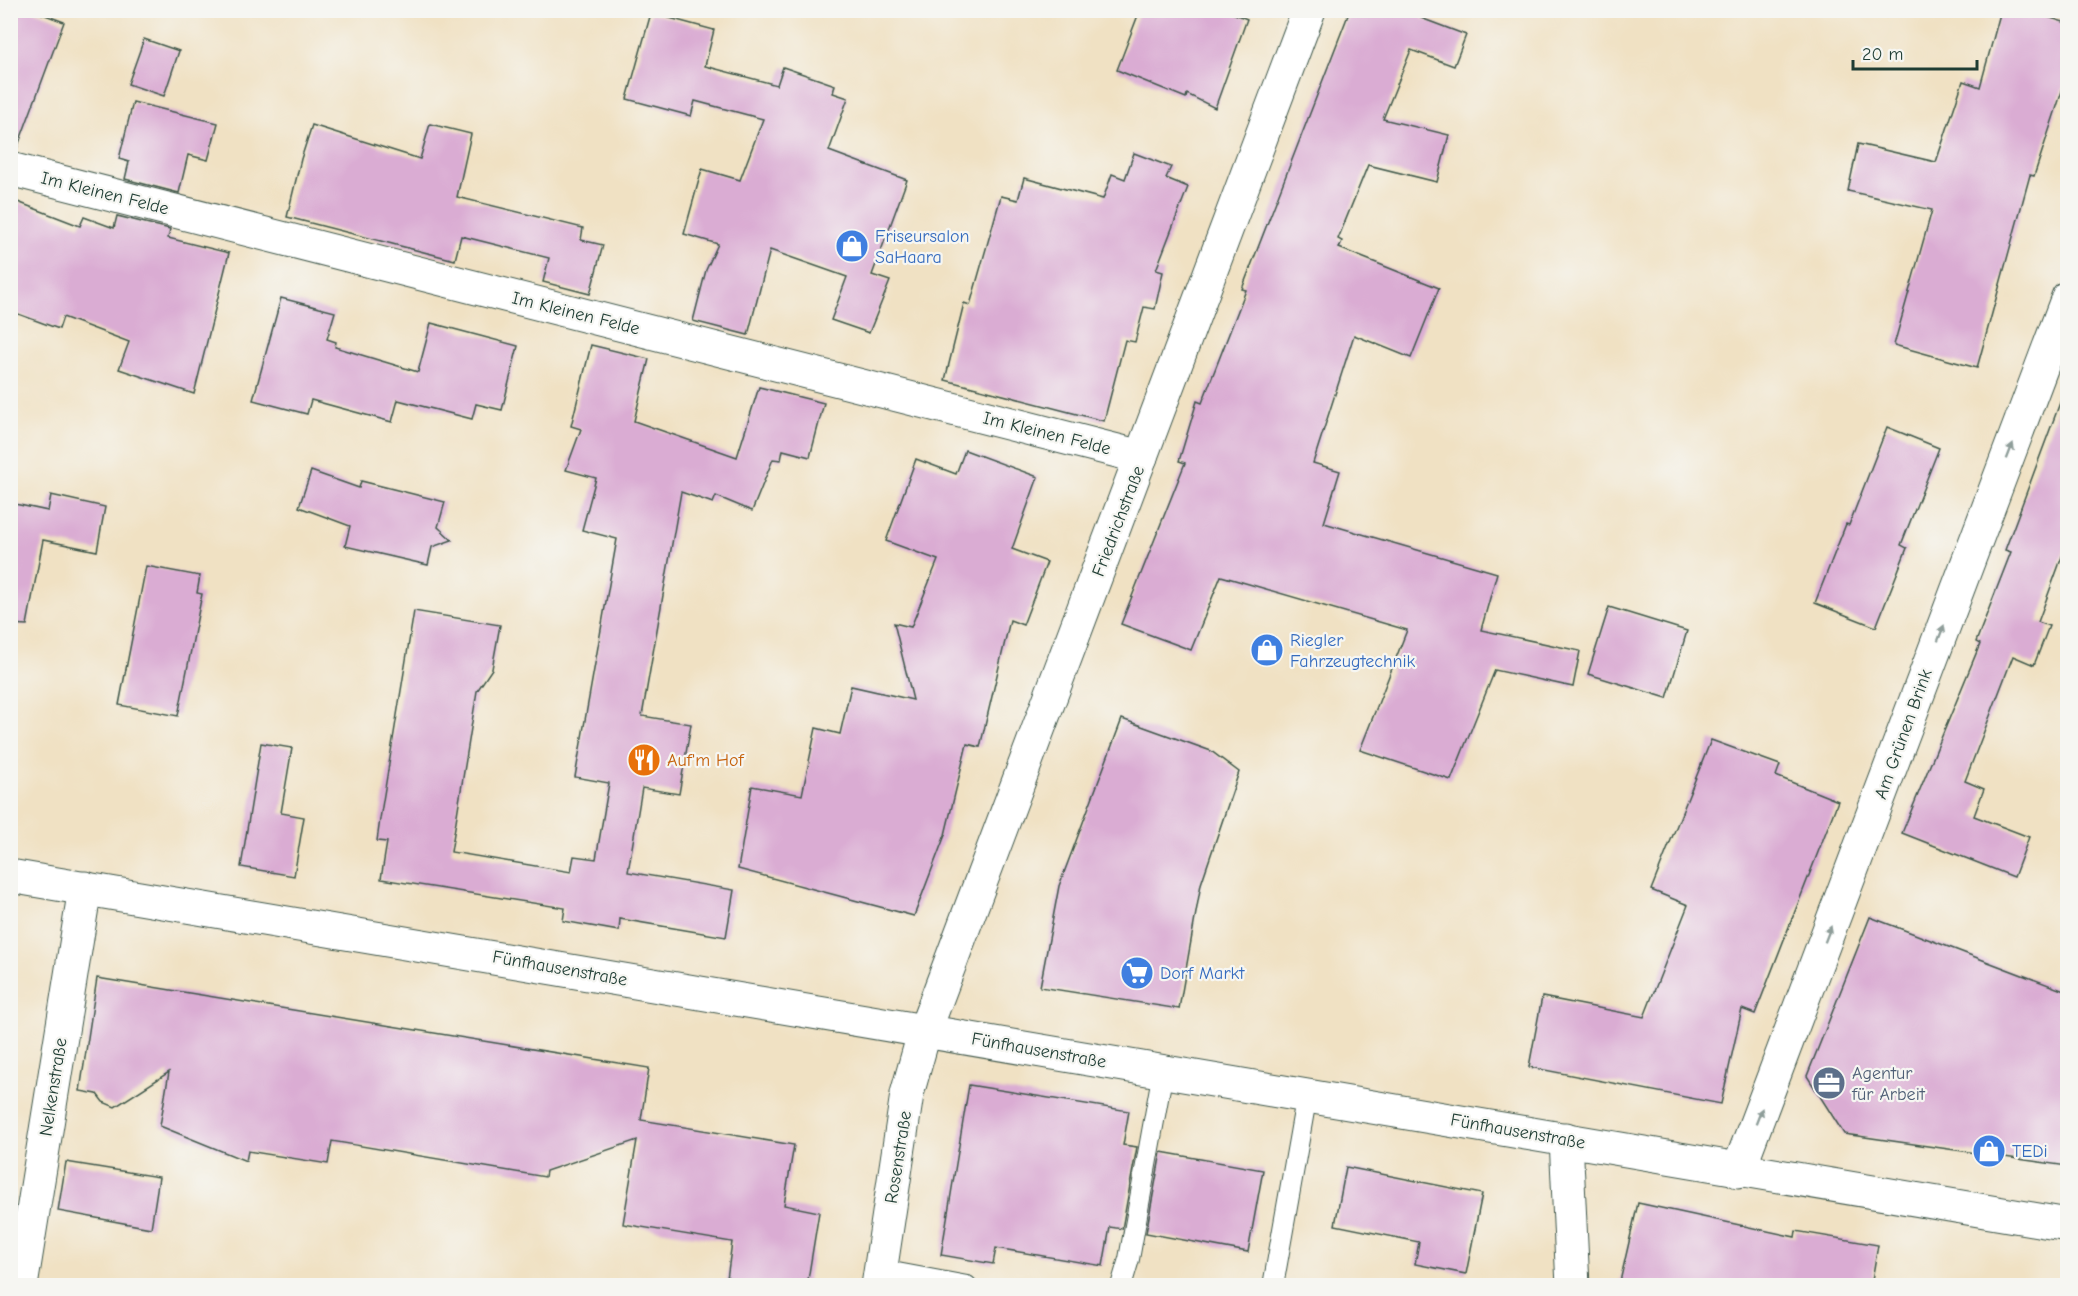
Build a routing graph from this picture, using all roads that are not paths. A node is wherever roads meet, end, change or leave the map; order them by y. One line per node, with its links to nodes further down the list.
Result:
1 (1304, 12): 4 (street, Friedrichstraße)
2 (10, 169): 4 (street, Im Kleinen Felde)
3 (2067, 297): 11 (street, Am Grünen Brink, one-way to 3)
4 (1141, 457): 7 (street, Friedrichstraße)
5 (10, 876): 6 (street, Fünfhausenstraße)
6 (85, 888): 7 (street, Fünfhausenstraße); 14 (street, Nelkenstraße)
7 (926, 1030): 8 (street, Fünfhausenstraße); 13 (street, Rosenstraße)
8 (1163, 1071): 9 (street, Fünfhausenstraße); 16 (lane)
9 (1307, 1094): 10 (street, Fünfhausenstraße); 17 (lane)
10 (1566, 1139): 11 (street, Fünfhausenstraße); 18 (street)
11 (1738, 1171): 12 (street, Fünfhausenstraße)
12 (2067, 1225)
13 (879, 1278): 15 (lane)
14 (21, 1286)
15 (967, 1286)
16 (1121, 1286)
17 (1274, 1286)
18 (1573, 1286)

